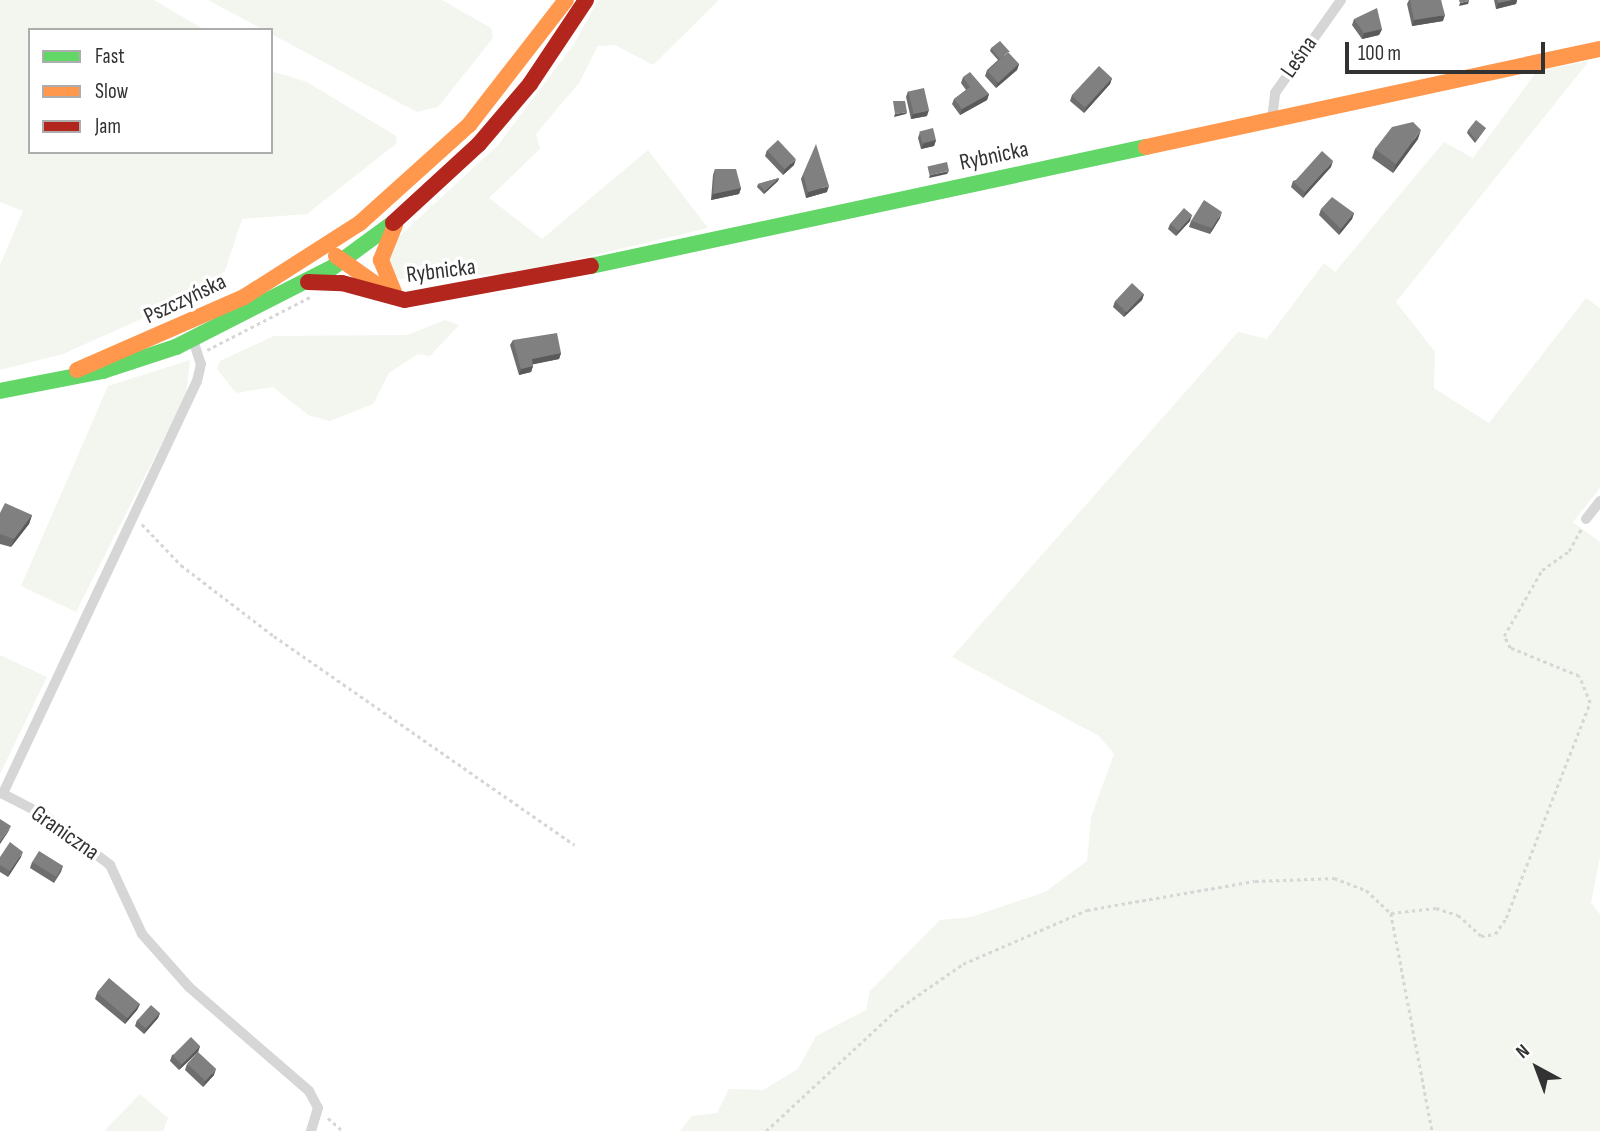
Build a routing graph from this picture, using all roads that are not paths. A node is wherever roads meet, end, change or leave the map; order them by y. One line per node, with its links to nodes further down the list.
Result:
1 (566, 0): 7 (main road, Pszczyńska)
2 (586, 0): 6 (main road, Pszczyńska)
3 (1341, 0): 5 (street, Leśna)
4 (1600, 49): 5 (main road, Rybnicka)
5 (1272, 119): 12 (main road, Rybnicka)
6 (397, 219): 9 (main road, Pszczyńska); 12 (main road)
7 (360, 223): 8 (main road, Pszczyńska); 9 (main road)
8 (312, 256): 9 (main road); 14 (main road, Pszczyńska)
9 (344, 259): 10 (main road, Pszczyńska); 11 (main road); 12 (main road, Rybnicka)
10 (309, 282): 11 (main road, Rybnicka); 13 (main road, Pszczyńska)
11 (356, 288): 12 (main road, Rybnicka)
12 (397, 298)
13 (193, 340): 14 (main road, Pszczyńska); 18 (street, Graniczna)
14 (72, 373): 15 (main road, Pszczyńska)
15 (0, 391)
16 (1600, 501): 17 (street)
17 (1586, 519)
18 (1, 794): 19 (street, Graniczna)
19 (311, 1131)

